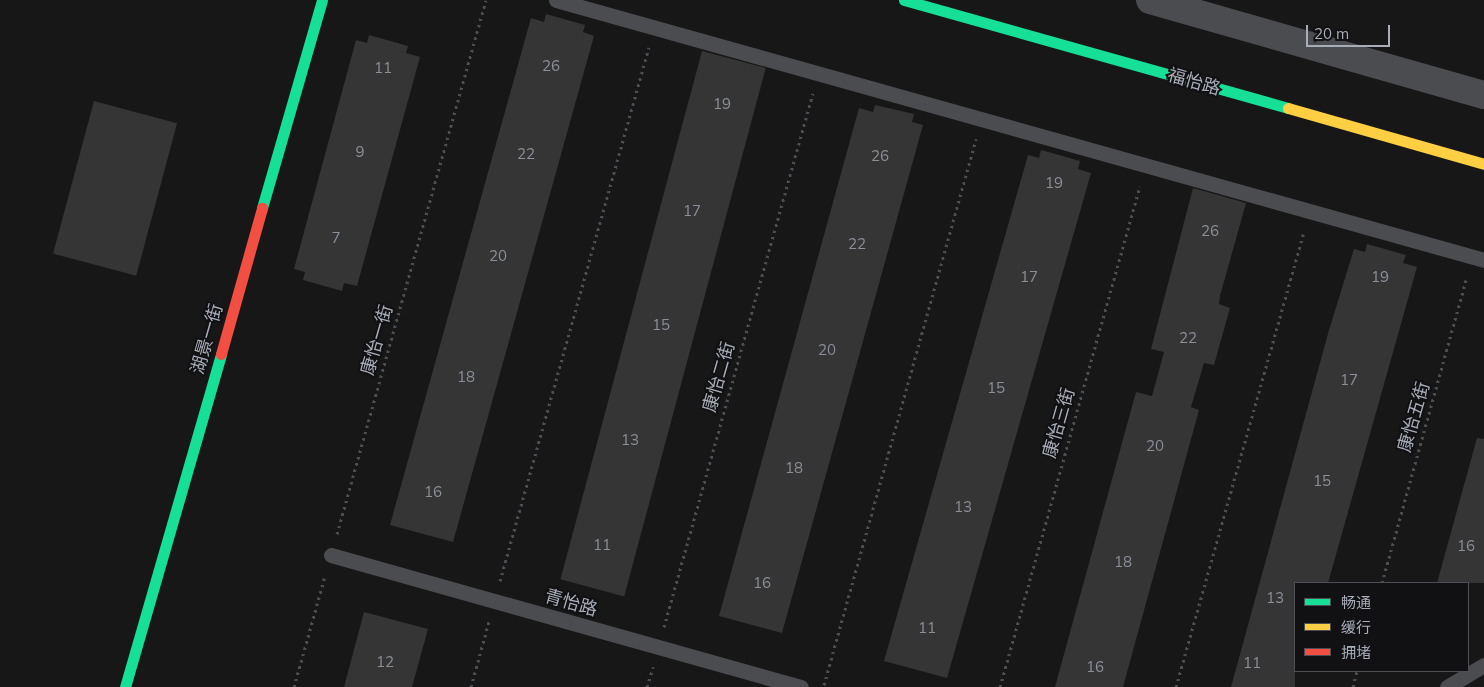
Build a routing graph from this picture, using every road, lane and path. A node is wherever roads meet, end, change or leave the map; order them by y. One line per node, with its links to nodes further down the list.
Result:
1 (322, 0): 20 (street, 湖景一街)
2 (486, 0): 14 (path, 康怡一街)
3 (556, 0): 6 (lane)
4 (904, 0): 10 (street, 福怡路)
5 (1150, 0): 8 (street)
6 (654, 28): 7 (lane); 16 (path)
7 (818, 74): 9 (lane); 17 (path, 康怡二街)
8 (1484, 95)
9 (982, 120): 11 (lane); 25 (path)
10 (1484, 164)
11 (1146, 166): 12 (lane); 26 (path, 康怡三街)
12 (1309, 211): 13 (lane); 27 (path)
13 (1479, 259): 15 (path, 康怡五街)
14 (331, 555): 16 (lane, 青怡路); 21 (path, 康怡一街)
15 (1382, 582)
16 (495, 601): 17 (lane, 青怡路); 22 (path)
17 (658, 647): 23 (path, 康怡二街); 24 (lane, 青怡路)
18 (1484, 665): 29 (lane)
19 (1357, 672): 28 (path)
20 (125, 687)
21 (294, 687)
22 (471, 687)
23 (647, 687)
24 (801, 687)
25 (823, 687)
26 (1000, 687)
27 (1176, 687)
28 (1353, 687)
29 (1447, 687)

